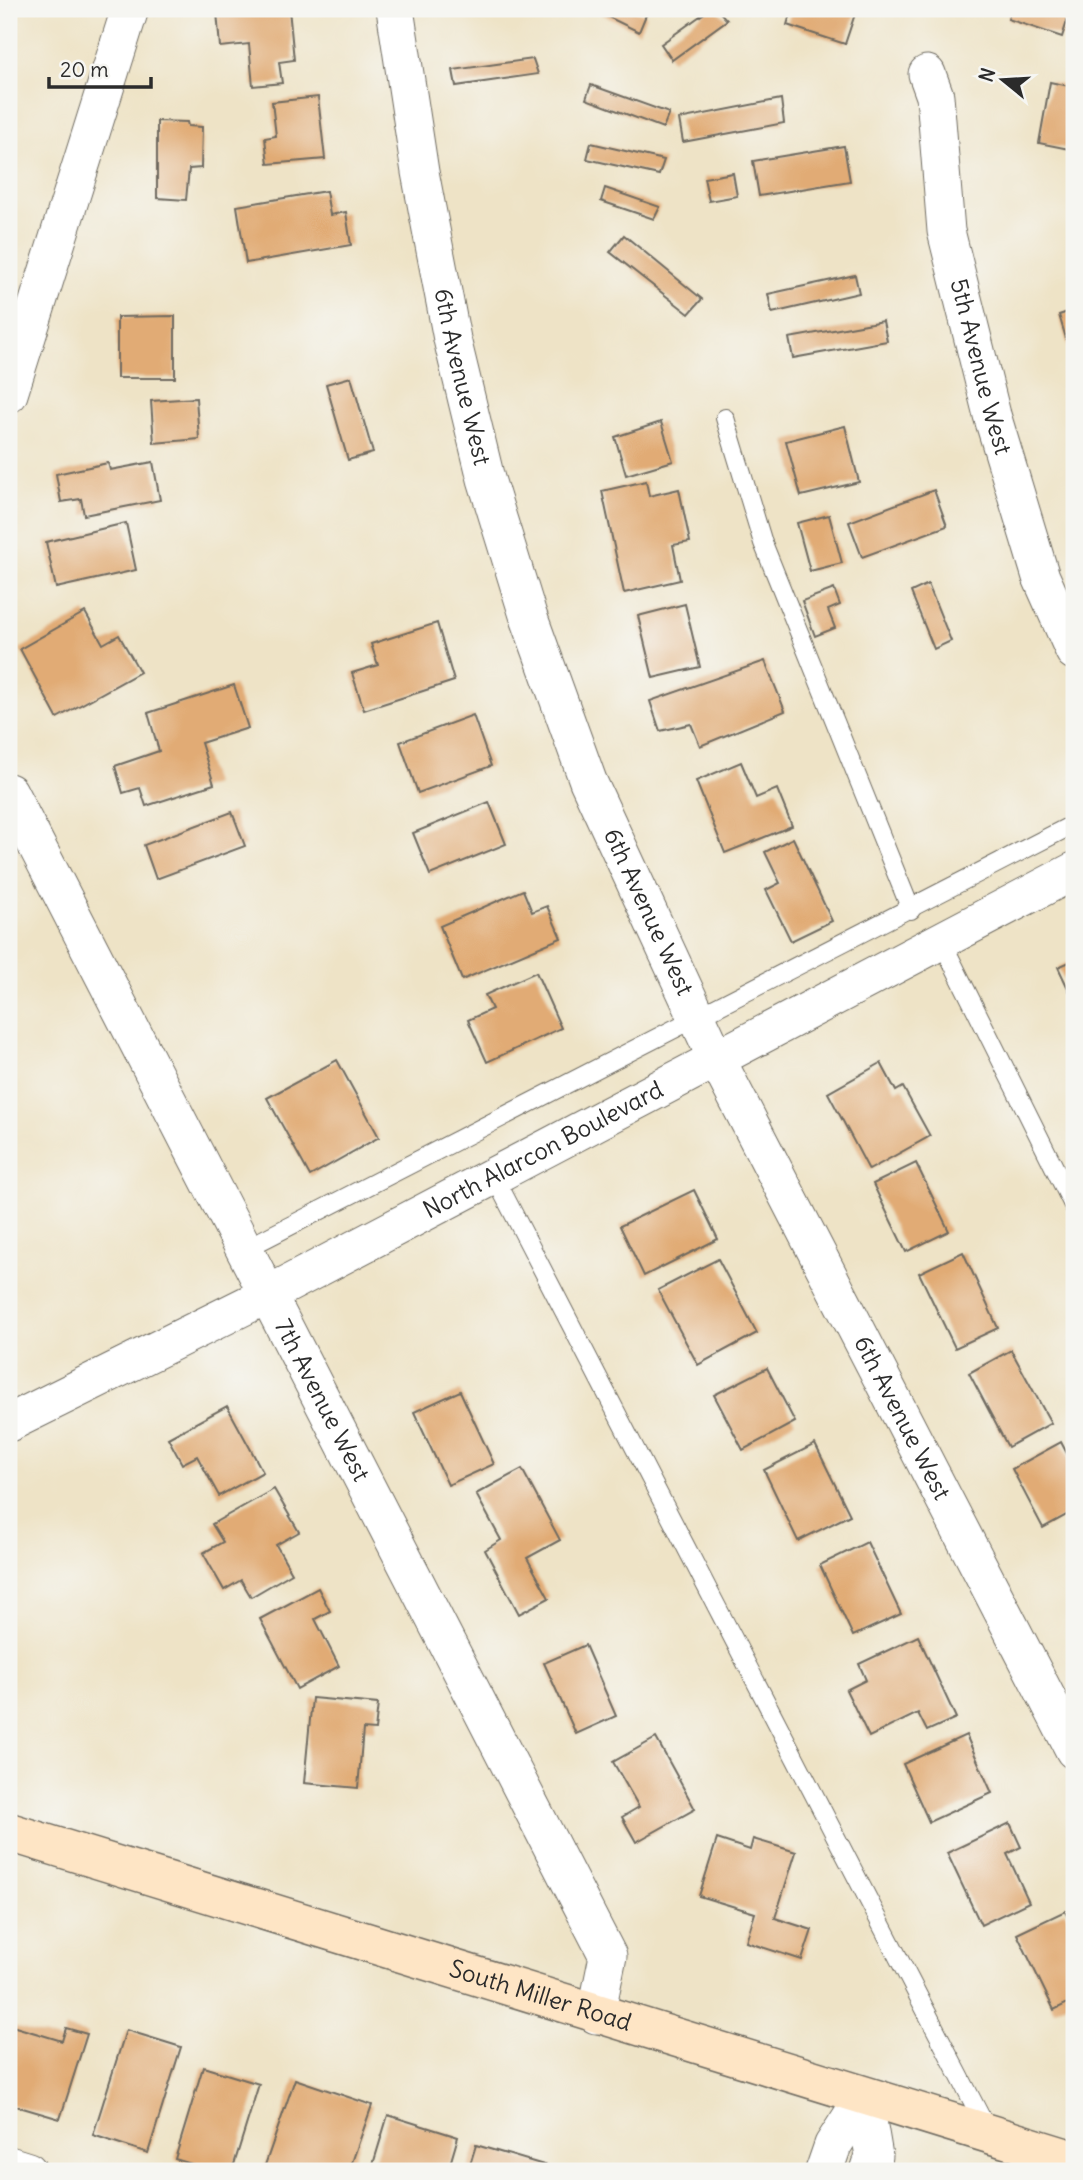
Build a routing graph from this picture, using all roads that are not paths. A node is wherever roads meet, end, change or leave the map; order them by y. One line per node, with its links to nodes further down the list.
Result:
1 (130, 9): 4 (street)
2 (395, 9): 12 (street, 6th Avenue West)
3 (927, 74): 6 (street, 5th Avenue West)
4 (9, 394)
5 (725, 418): 10 (lane)
6 (1074, 651)
7 (9, 792): 16 (street, 7th Avenue West)
8 (1074, 824): 10 (lane)
9 (1074, 871): 11 (street, North Alarcon Boulevard)
10 (911, 909): 12 (lane)
11 (942, 940): 13 (street, North Alarcon Boulevard); 15 (lane)
12 (697, 1017): 13 (street, 6th Avenue West); 16 (lane)
13 (716, 1058): 14 (street, North Alarcon Boulevard); 19 (street, 6th Avenue West)
14 (494, 1176): 17 (street, North Alarcon Boulevard); 23 (lane)
15 (1074, 1207)
16 (243, 1250): 17 (street, 7th Avenue West)
17 (267, 1295): 18 (street, North Alarcon Boulevard); 21 (street, 7th Avenue West)
18 (9, 1423)
19 (1074, 1750)
20 (9, 1832): 21 (main road, South Miller Road)
21 (596, 2015): 22 (main road, South Miller Road)
22 (864, 2097): 23 (main road, South Miller Road); 27 (street); 28 (street)
23 (990, 2134): 24 (main road, South Miller Road)
24 (1074, 2160)
25 (9, 2165): 26 (street)
26 (28, 2171)
27 (824, 2171)
28 (869, 2171)

